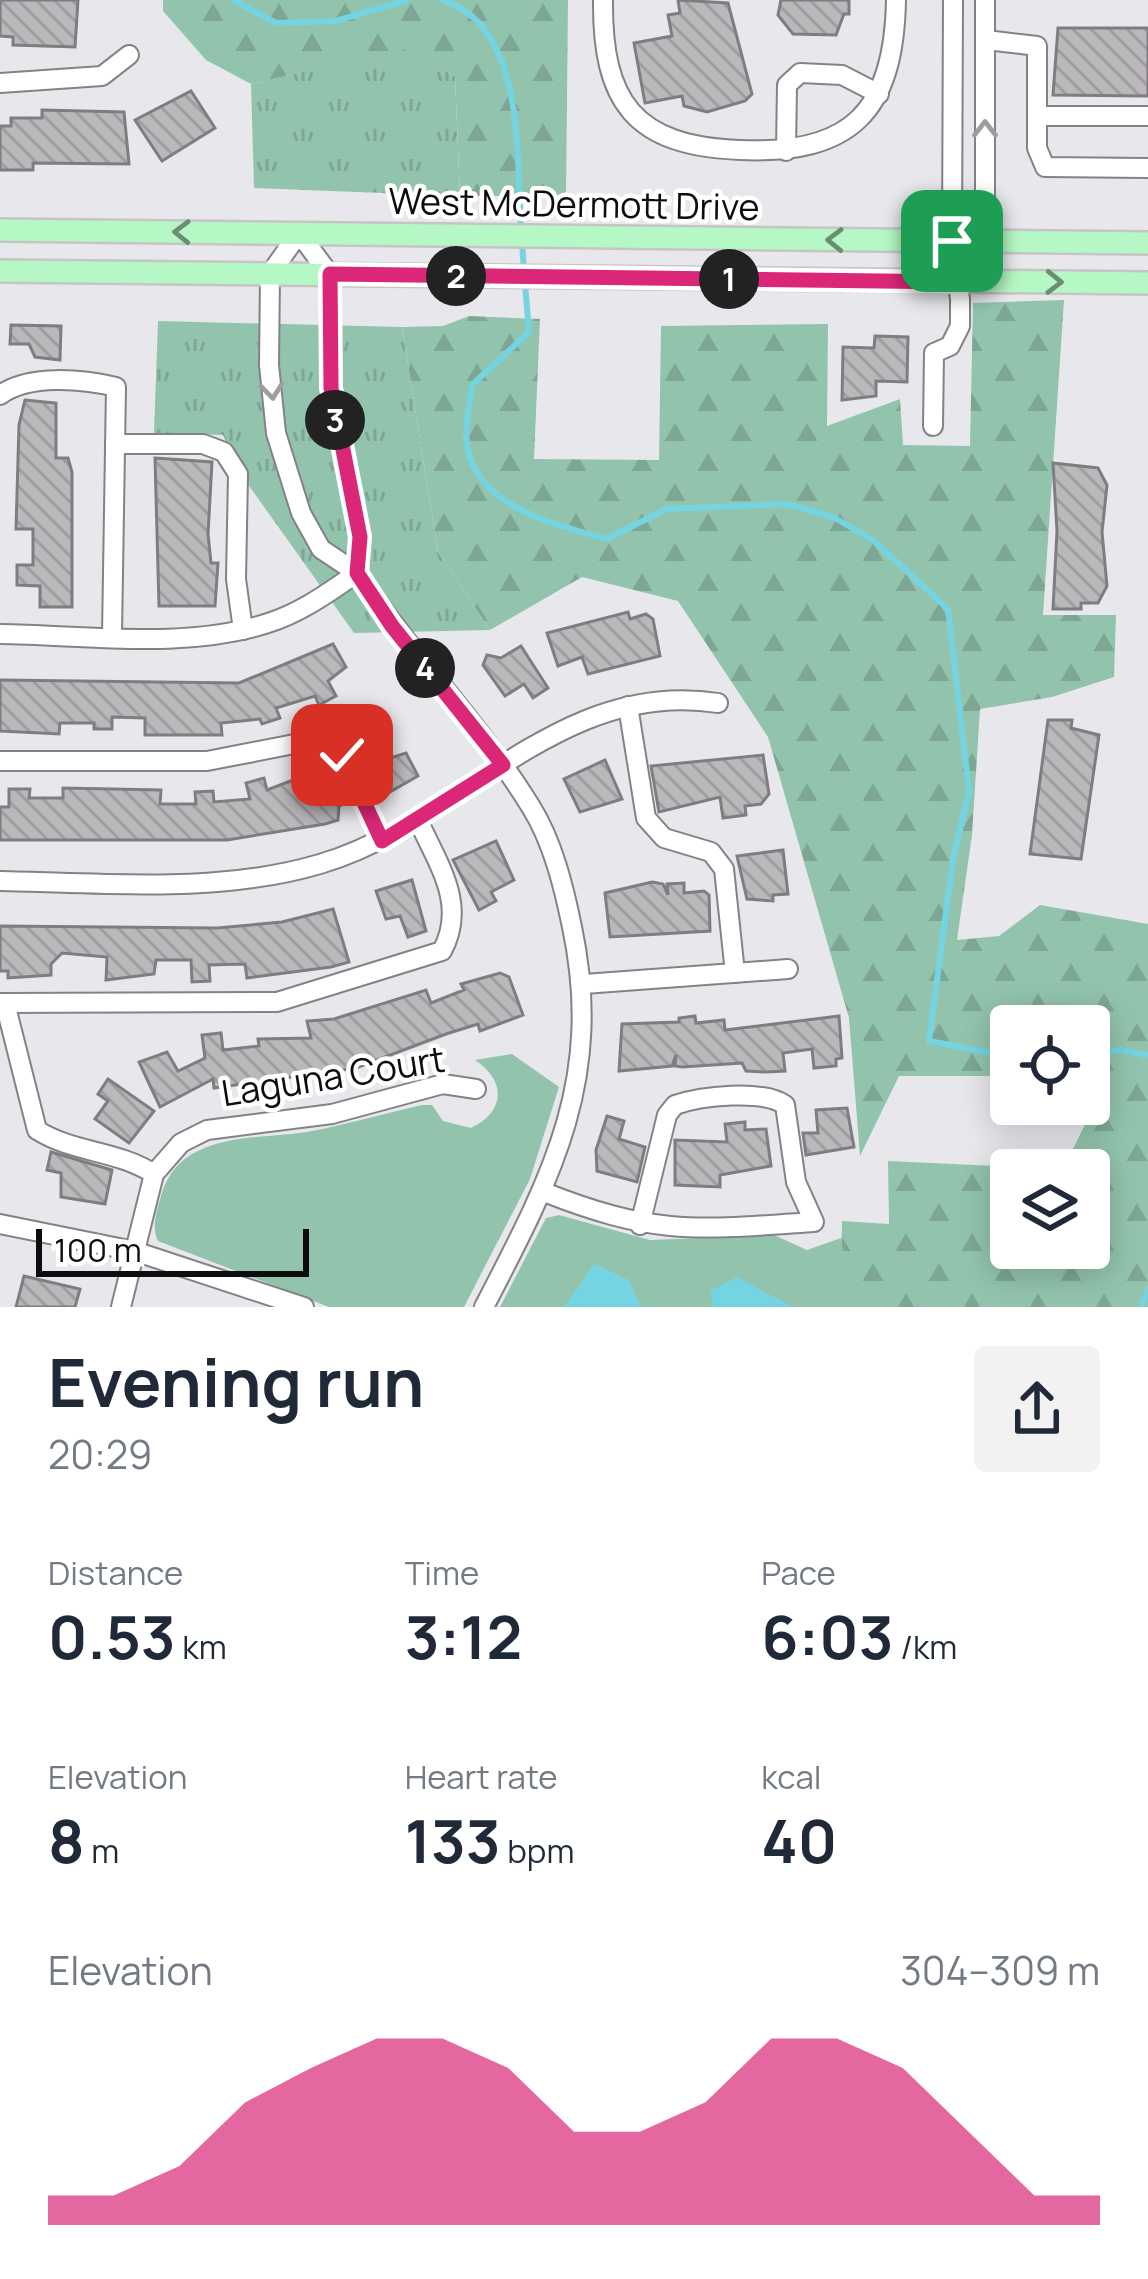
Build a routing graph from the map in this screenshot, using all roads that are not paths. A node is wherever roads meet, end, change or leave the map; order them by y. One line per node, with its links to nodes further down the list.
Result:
1 (603, 0): 11 (street)
2 (896, 0): 8 (street)
3 (953, 0): 15 (street)
4 (986, 0): 5 (street)
5 (986, 40): 9 (street); 16 (street, one-way to 5)
6 (129, 55): 7 (street)
7 (0, 83)
8 (879, 94): 11 (street); 11 (street)
9 (1038, 116): 10 (street); 12 (street)
10 (1148, 116)
11 (786, 151)
12 (1148, 168)
13 (0, 230): 14 (main road, West McDermott Drive, one-way to 13)
14 (299, 233): 15 (main road, West McDermott Drive, one-way to 14); 19 (street); 20 (street)
15 (952, 241): 16 (main road, West McDermott Drive); 21 (street)
16 (985, 241): 17 (main road, West McDermott Drive); 21 (street)
17 (1148, 243)
18 (0, 271): 19 (main road, West McDermott Drive)
19 (270, 274): 20 (main road, West McDermott Drive); 26 (street, one-way to 26)
20 (330, 274): 21 (main road, West McDermott Drive); 26 (street)
21 (960, 282): 22 (main road, West McDermott Drive, one-way to 22); 24 (street)
22 (1148, 284)
23 (0, 394): 25 (street)
24 (933, 425)
25 (115, 444): 27 (street); 29 (street)
26 (357, 573): 27 (street); 33 (street)
27 (243, 630): 29 (street)
28 (0, 634): 29 (street)
29 (112, 635)
30 (718, 703): 31 (street)
31 (628, 706): 33 (street); 38 (street)
32 (0, 761): 35 (street)
33 (503, 765): 34 (street); 39 (street)
34 (419, 822): 35 (street); 40 (street)
35 (382, 841): 36 (street)
36 (0, 881)
37 (788, 969): 38 (street)
38 (735, 973): 39 (street)
39 (584, 984): 43 (street)
40 (2, 1004): 42 (street)
41 (476, 1089): 42 (street, Laguna Court)
42 (154, 1174): 46 (street)
43 (544, 1192): 45 (street); 49 (street)
44 (0, 1224): 46 (street)
45 (640, 1225): 45 (street)
46 (134, 1251): 47 (street); 48 (street)
47 (121, 1307)
48 (304, 1307)
49 (484, 1307)

